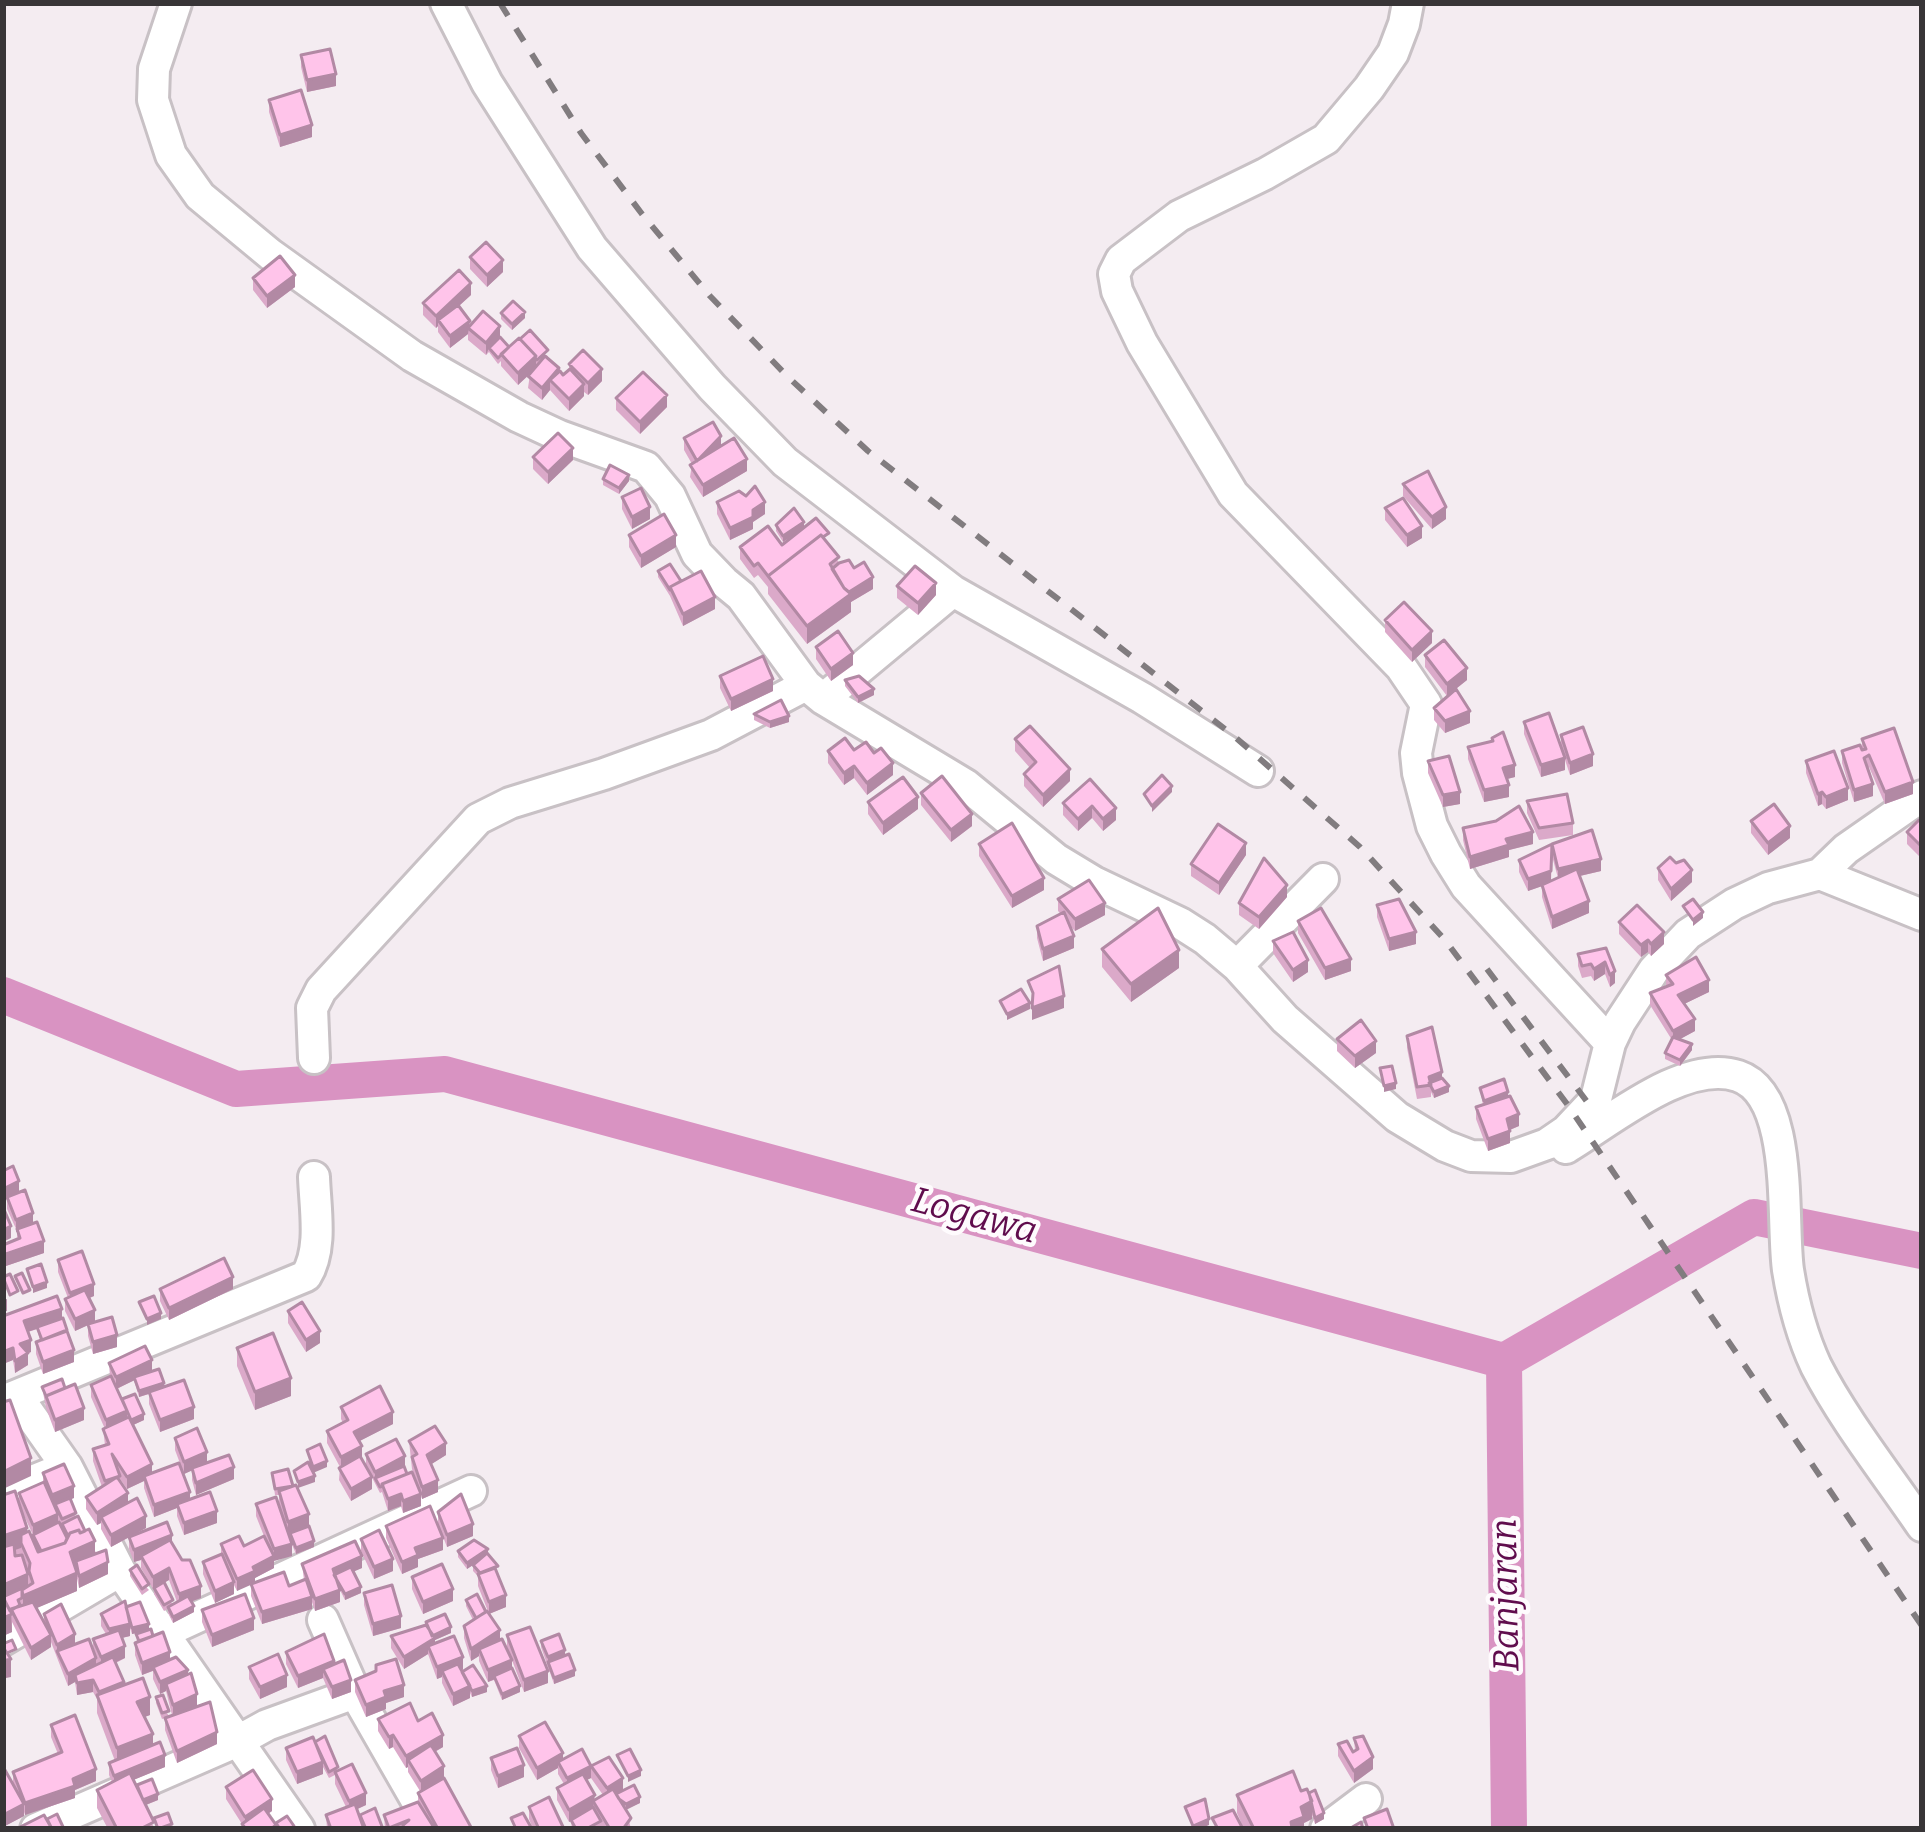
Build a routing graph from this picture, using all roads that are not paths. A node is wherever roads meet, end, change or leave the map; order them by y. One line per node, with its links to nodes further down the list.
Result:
1 (176, 3): 5 (street)
2 (446, 3): 4 (street)
3 (1408, 3): 12 (street)
4 (953, 592): 5 (street); 6 (street)
5 (814, 692): 11 (street); 13 (street)
6 (1258, 771)
7 (1922, 796): 8 (street)
8 (1820, 874): 10 (street); 12 (street)
9 (1323, 879): 11 (street)
10 (1922, 915)
11 (1237, 966): 14 (street)
12 (1610, 1043): 14 (street)
13 (314, 1058)
14 (1521, 1154): 20 (street)
15 (314, 1178): 16 (street)
16 (10, 1398): 17 (street)
17 (67, 1467): 19 (street); 21 (street)
18 (471, 1491): 23 (street)
19 (3, 1493)
20 (1922, 1526)
21 (121, 1556): 23 (street); 24 (street)
22 (323, 1620): 25 (street)
23 (163, 1634): 26 (street)
24 (3, 1640)
25 (355, 1694): 26 (street); 30 (street)
26 (238, 1741): 28 (street); 29 (street)
27 (1366, 1799): 31 (street)
28 (36, 1829)
29 (299, 1829)
30 (433, 1829)
31 (1326, 1829)

